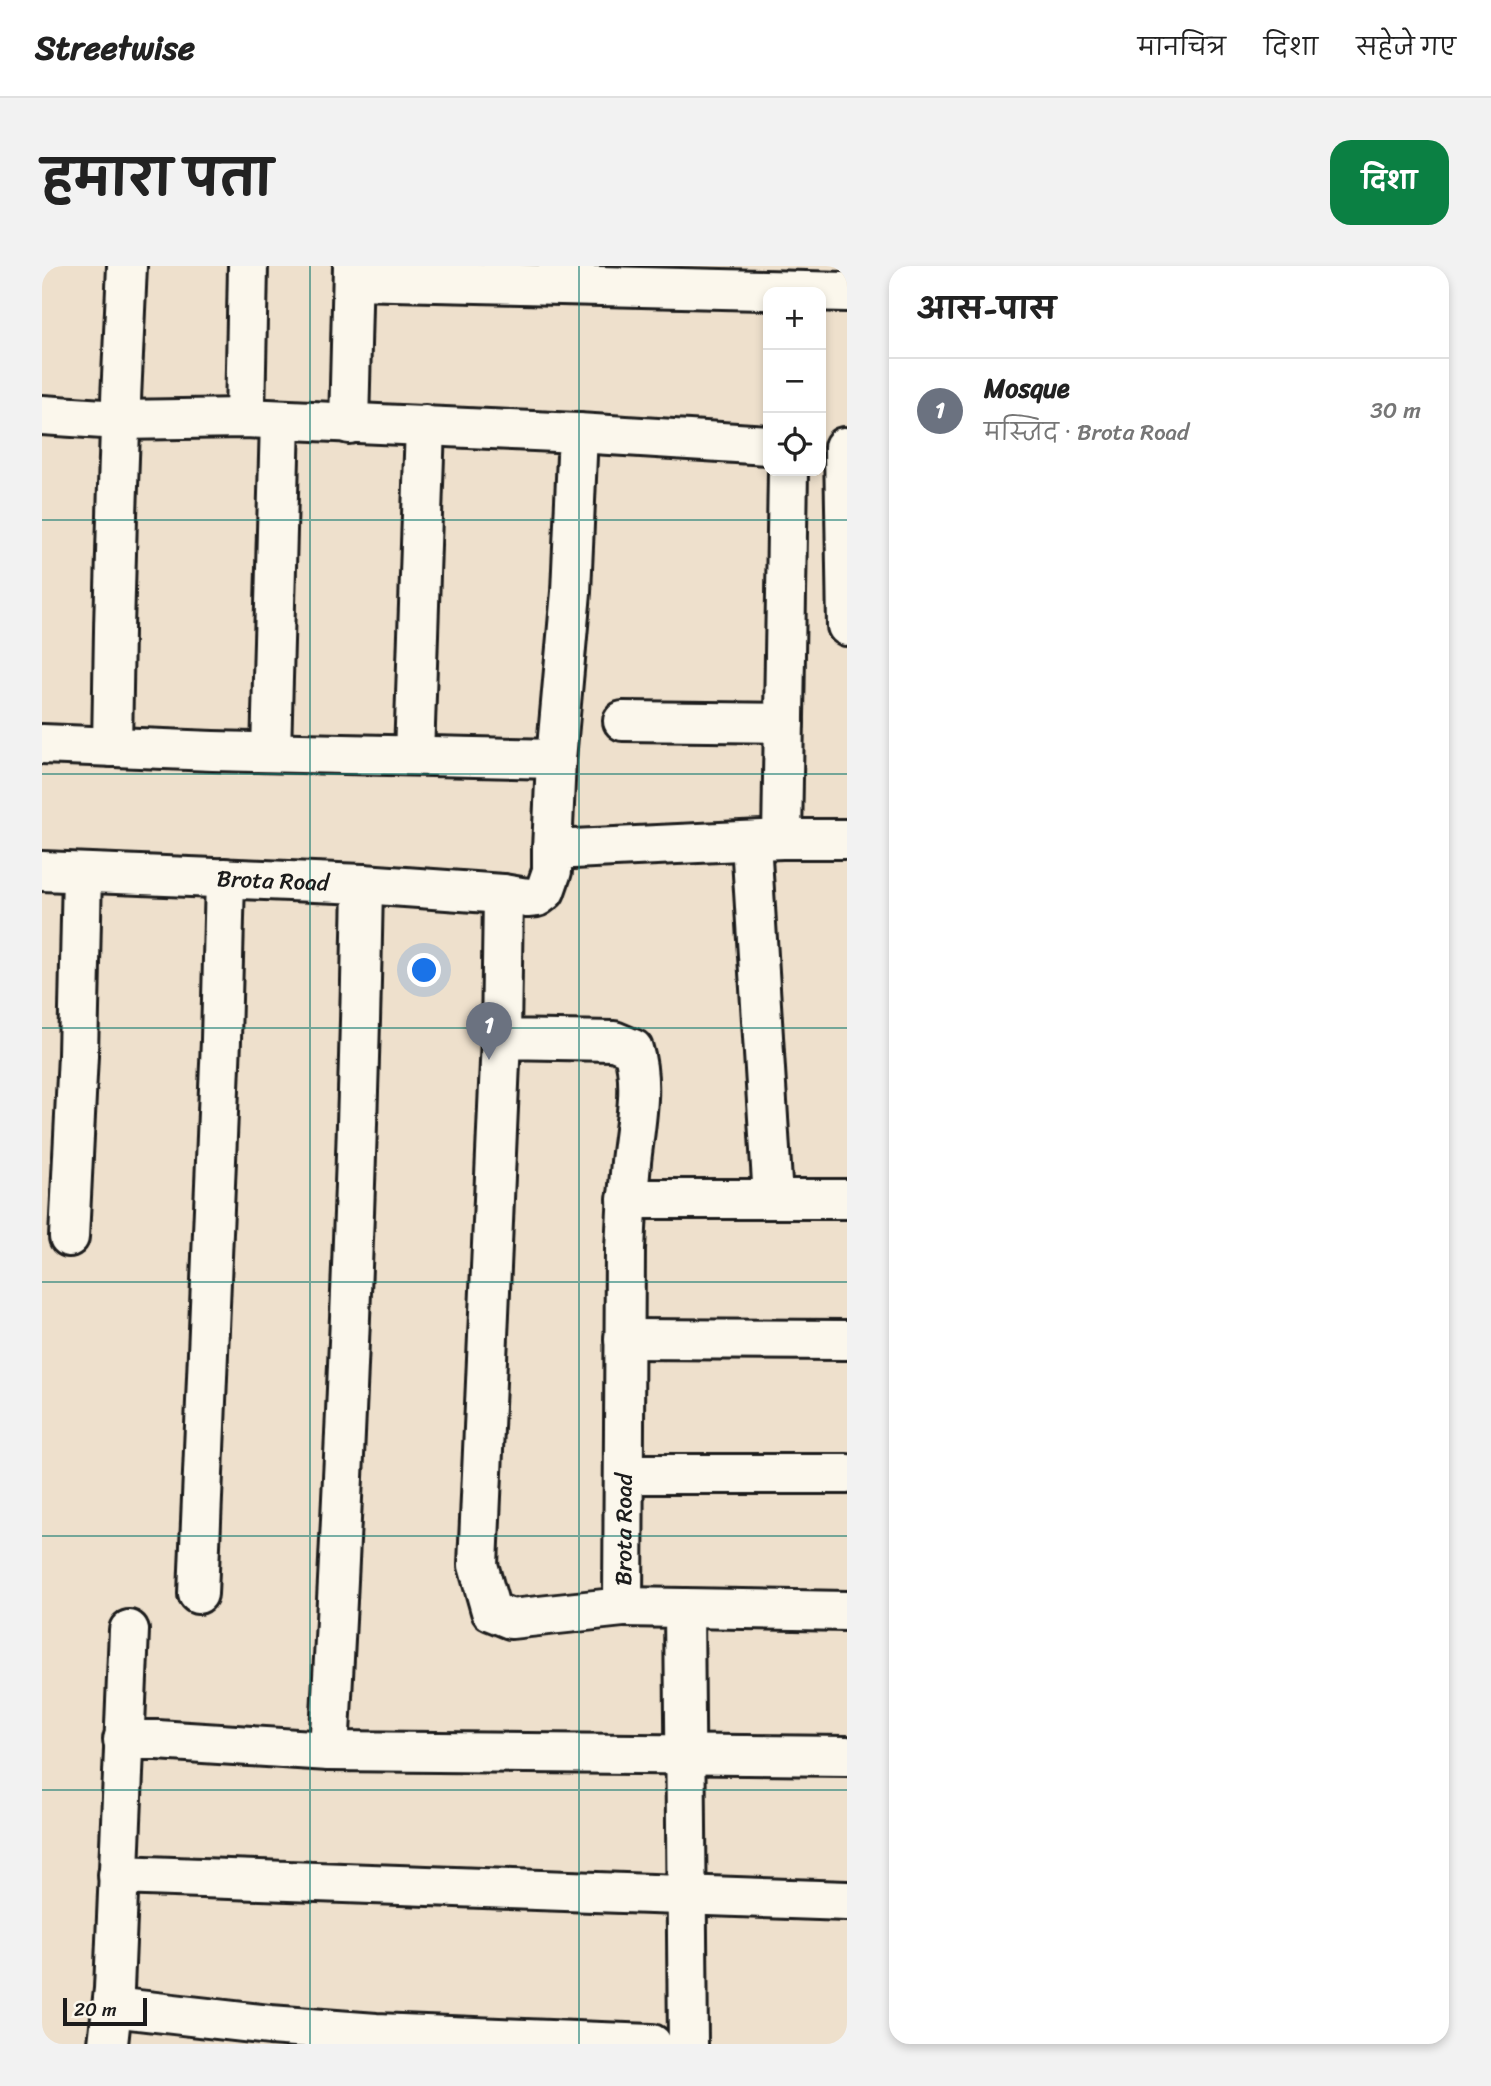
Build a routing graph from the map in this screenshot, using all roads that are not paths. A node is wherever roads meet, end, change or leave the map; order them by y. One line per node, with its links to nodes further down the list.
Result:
1 (127, 266): 7 (street)
2 (248, 266): 6 (street)
3 (353, 273): 4 (street); 8 (street)
4 (847, 292)
5 (42, 415): 7 (street)
6 (263, 419): 7 (street); 8 (street); 19 (street)
7 (119, 420): 18 (street)
8 (349, 424): 9 (street)
9 (425, 425): 10 (street); 20 (street)
10 (578, 433): 12 (street); 21 (street)
11 (837, 444): 14 (street)
12 (763, 445)
13 (788, 476): 16 (street)
14 (847, 626)
15 (623, 721): 16 (street)
16 (784, 723): 23 (street)
17 (42, 744): 18 (street)
18 (112, 747): 19 (street)
19 (271, 752): 20 (street)
20 (414, 755): 21 (street)
21 (556, 759): 24 (street)
22 (847, 839): 23 (street)
23 (767, 841): 24 (street); 32 (street)
24 (552, 850): 29 (street, Brota Road)
25 (42, 871): 26 (street, Brota Road)
26 (82, 873): 27 (street, Brota Road); 34 (street)
27 (225, 878): 28 (street, Brota Road); 39 (street)
28 (363, 884): 29 (street, Brota Road); 45 (street)
29 (503, 894): 30 (street, Brota Road)
30 (501, 1039): 31 (street, Brota Road); 40 (street, Brota Road)
31 (627, 1199): 32 (street); 35 (street, Brota Road)
32 (773, 1199): 33 (street)
33 (847, 1199)
34 (69, 1237)
35 (624, 1339): 36 (street); 37 (street, Brota Road)
36 (847, 1340)
37 (624, 1474): 38 (street); 40 (street, Brota Road)
38 (847, 1474)
39 (198, 1594)
40 (623, 1607): 41 (street)
41 (684, 1608): 42 (street); 46 (street)
42 (847, 1611)
43 (129, 1630): 44 (street)
44 (123, 1740): 45 (street); 48 (street)
45 (329, 1751): 46 (street)
46 (686, 1756): 47 (street); 49 (street)
47 (847, 1756)
48 (118, 1875): 49 (street); 51 (street)
49 (687, 1895): 50 (street); 54 (street)
50 (847, 1901)
51 (112, 2007): 52 (street); 53 (street)
52 (108, 2044)
53 (652, 2044)
54 (688, 2044)

